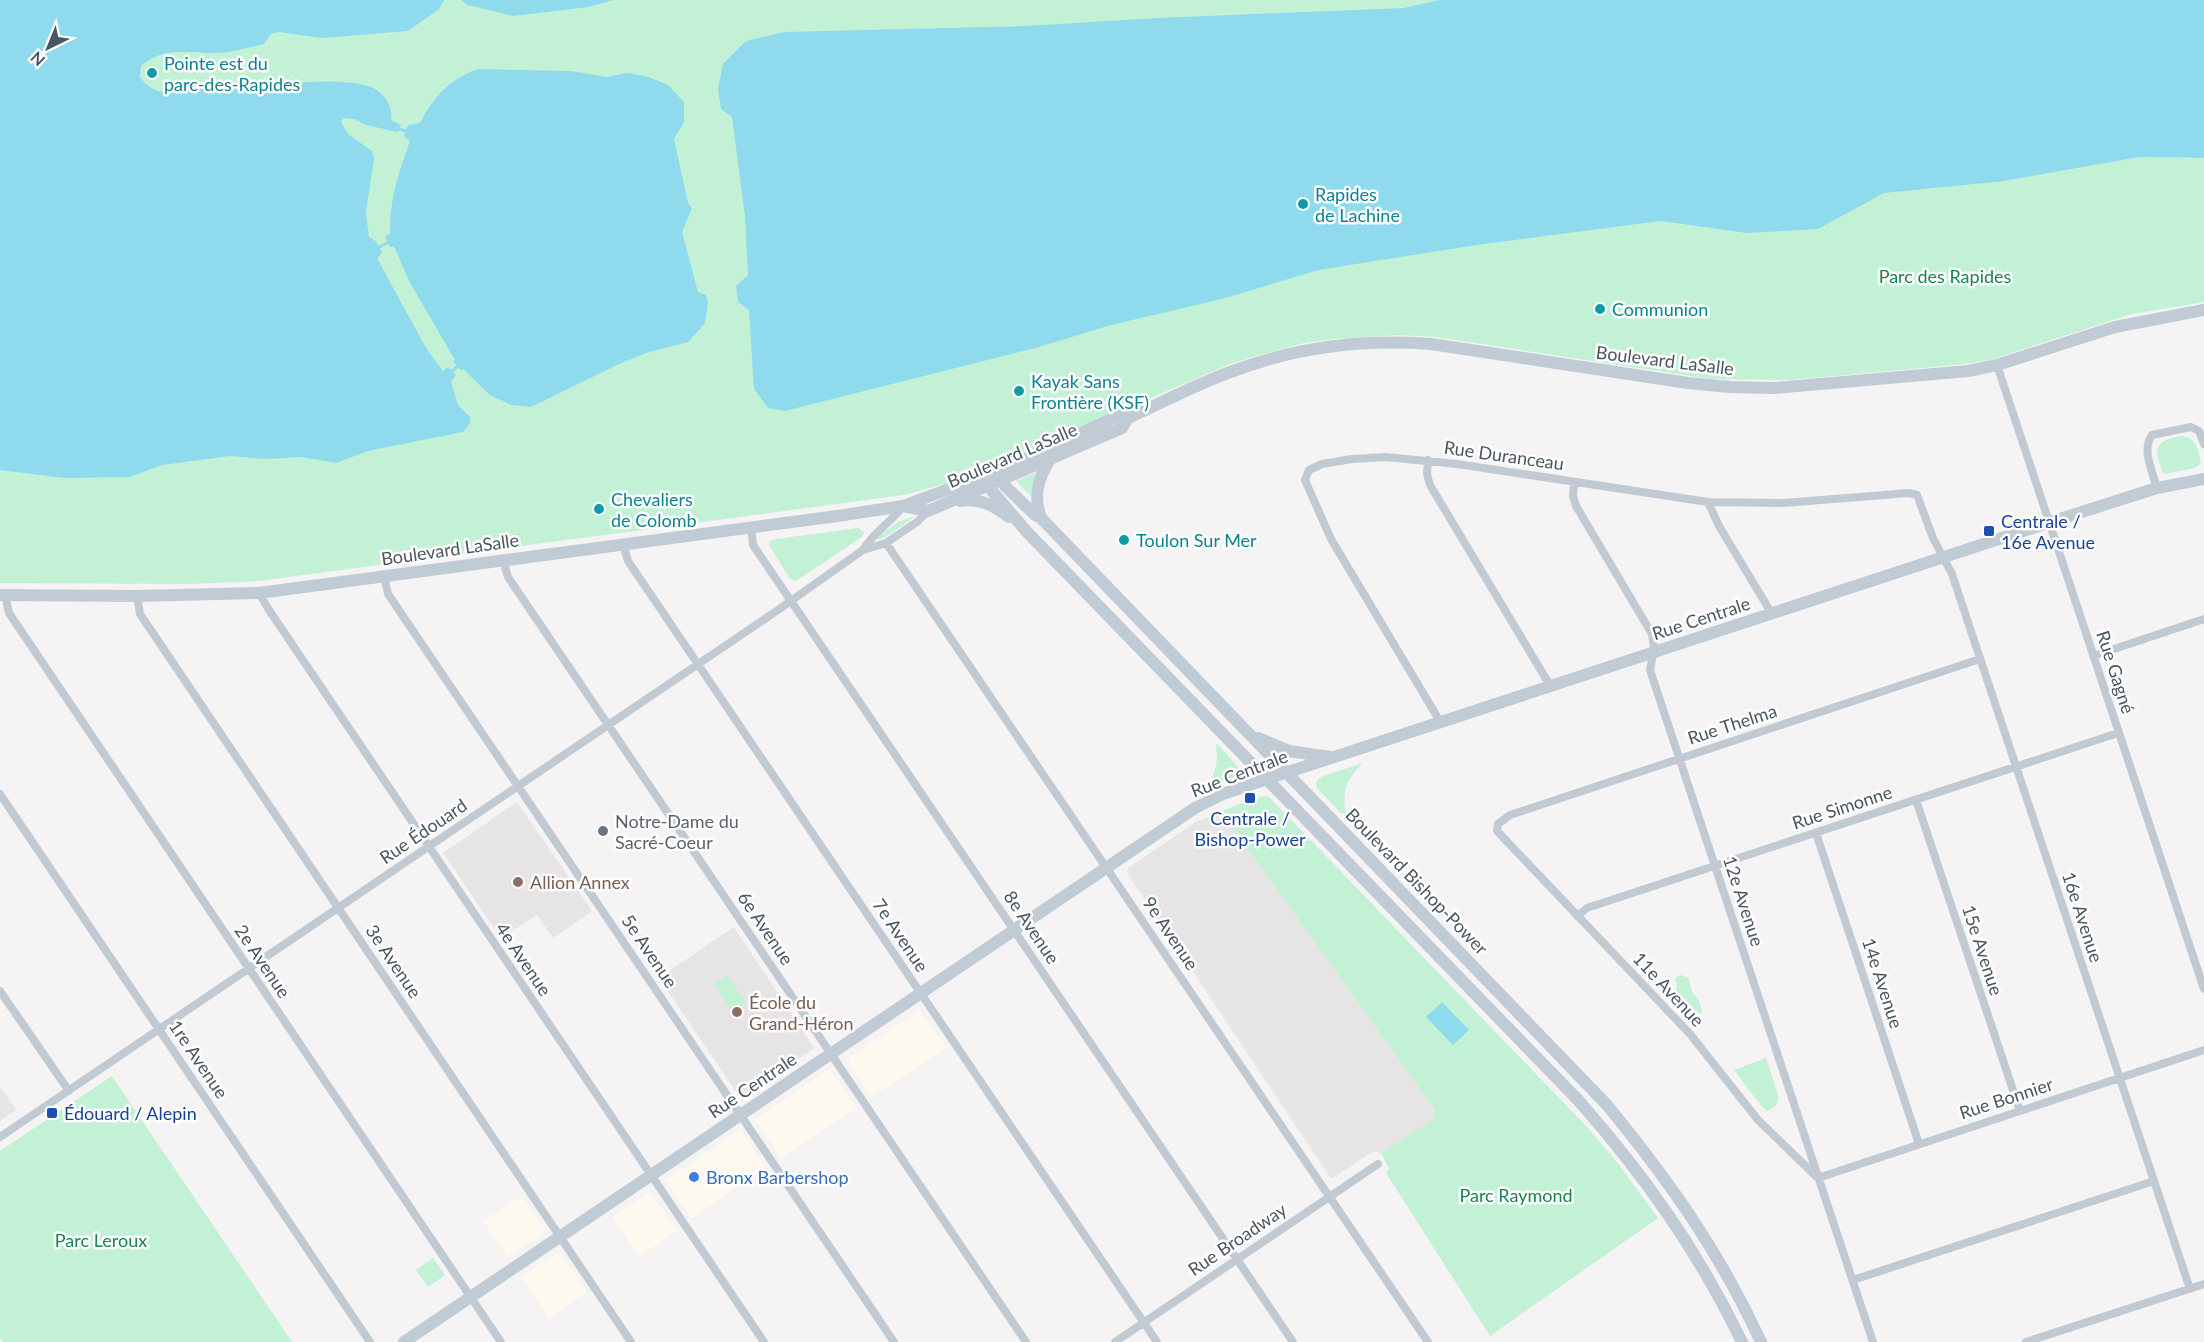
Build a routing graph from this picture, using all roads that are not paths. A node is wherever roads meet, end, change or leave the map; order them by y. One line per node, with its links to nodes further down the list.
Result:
1 (2204, 310): 2 (street, Boulevard LaSalle)
2 (1997, 365): 3 (street, Boulevard LaSalle); 16 (street, Rue Gagné)
3 (1128, 418): 6 (street, Boulevard LaSalle); 7 (street, Boulevard LaSalle)
4 (2204, 444): 10 (street)
5 (1428, 460): 9 (street, Rue Duranceau); 35 (street); 36 (street, Rue Duranceau)
6 (1049, 461): 7 (street, Boulevard LaSalle); 15 (street)
7 (993, 476): 12 (street, Boulevard LaSalle); 13 (street, Boulevard LaSalle); 15 (street, Boulevard Bishop-Power); 18 (street, Boulevard Bishop-Power)
8 (2204, 479): 10 (street, Rue Centrale)
9 (1575, 482): 11 (street, Rue Duranceau); 31 (street, 12e Avenue)
10 (2157, 488): 16 (street, Rue Centrale)
11 (1708, 502): 22 (street, Rue Duranceau); 29 (street)
12 (946, 503): 14 (street, Boulevard LaSalle); 18 (street)
13 (903, 506): 14 (street, Boulevard LaSalle); 17 (street, Boulevard LaSalle); 21 (street, Rue Édouard)
14 (928, 511): 19 (street, Rue Édouard)
15 (1041, 518): 38 (street, Boulevard Bishop-Power)
16 (2049, 522): 22 (street, Rue Centrale); 32 (street, Rue Gagné)
17 (751, 528): 20 (street, Boulevard LaSalle); 28 (street, 8e Avenue)
18 (1025, 530): 44 (street, Boulevard Bishop-Power)
19 (886, 543): 21 (street, Rue Édouard); 52 (street, 9e Avenue)
20 (622, 544): 23 (street, Boulevard LaSalle); 34 (street, 7e Avenue)
21 (863, 550): 28 (street, Rue Édouard)
22 (1943, 557): 29 (street, Rue Centrale); 33 (street, 16e Avenue)
23 (503, 560): 24 (street, Boulevard LaSalle); 37 (street, 6e Avenue)
24 (384, 576): 25 (street, Boulevard LaSalle); 45 (street, 5e Avenue)
25 (259, 593): 27 (street, Boulevard LaSalle); 50 (street, 4e Avenue)
26 (2, 595): 27 (street, Boulevard LaSalle); 56 (street, 2e Avenue)
27 (137, 596): 53 (street, 3e Avenue)
28 (791, 601): 34 (street, Rue Édouard); 55 (street, 8e Avenue)
29 (1772, 614): 31 (street, Rue Centrale)
30 (2204, 619): 32 (street)
31 (1653, 653): 35 (street, Rue Centrale); 41 (street, 12e Avenue)
32 (2093, 656): 39 (street, Rue Gagné)
33 (1980, 659): 41 (street, Rue Thelma); 42 (street, 16e Avenue)
34 (698, 664): 37 (street, Rue Édouard); 60 (street, 7e Avenue)
35 (1551, 687): 36 (street, Rue Centrale)
36 (1441, 723): 40 (street, Rue Centrale)
37 (609, 725): 45 (street, Rue Édouard); 63 (street, 6e Avenue)
38 (1246, 731): 40 (street); 43 (street, Boulevard Bishop-Power)
39 (2118, 733): 42 (street, Rue Simonne); 57 (street, Rue Gagné)
40 (1340, 757): 43 (street, Rue Centrale)
41 (1679, 759): 48 (street, Rue Thelma); 51 (street, 12e Avenue)
42 (2016, 767): 47 (street, Rue Simonne); 64 (street, 16e Avenue)
43 (1287, 773): 44 (street, Rue Centrale); 94 (street, Boulevard Bishop-Power)
44 (1268, 779): 52 (street, Rue Centrale); 93 (street, Boulevard Bishop-Power)
45 (518, 786): 50 (street, Rue Édouard); 67 (street, 5e Avenue)
46 (0, 794): 61 (street, 1re Avenue)
47 (1916, 800): 49 (street, Rue Simonne); 66 (street, 15e Avenue)
48 (1498, 824): 54 (street, 11e Avenue)
49 (1816, 833): 51 (street, Rue Simonne); 69 (street, 14e Avenue)
50 (428, 847): 53 (street, Rue Édouard); 71 (street, 4e Avenue)
51 (1715, 866): 54 (street, Rue Simonne); 72 (street, 12e Avenue)
52 (1106, 867): 55 (street, Rue Centrale); 74 (street, 9e Avenue)
53 (338, 908): 56 (street, Rue Édouard); 75 (street, 3e Avenue)
54 (1577, 916): 72 (street, 11e Avenue)
55 (1013, 930): 60 (street, Rue Centrale); 76 (street, 8e Avenue)
56 (248, 969): 61 (street, Rue Édouard); 80 (street, 2e Avenue)
57 (2201, 970): 58 (street, Rue Gagné)
58 (2204, 989)
59 (0, 991): 65 (street)
60 (920, 993): 63 (street, Rue Centrale); 81 (street, 7e Avenue)
61 (159, 1029): 65 (street, Rue Édouard); 82 (street, 1re Avenue)
62 (2204, 1050): 64 (street, Rue Bonnier)
63 (831, 1053): 67 (street, Rue Centrale); 88 (street, 6e Avenue)
64 (2120, 1078): 66 (street, Rue Bonnier); 73 (street, 16e Avenue)
65 (69, 1091): 68 (street, Rue Édouard)
66 (2020, 1111): 69 (street, Rue Bonnier)
67 (741, 1115): 71 (street, Rue Centrale); 87 (street, 5e Avenue)
68 (0, 1137)
69 (1918, 1144): 72 (street, Rue Bonnier)
70 (1378, 1164): 74 (street, Rue Broadway)
71 (651, 1175): 75 (street, Rue Centrale); 86 (street, 4e Avenue)
72 (1818, 1178): 77 (street, 12e Avenue)
73 (2154, 1181): 77 (street); 79 (street, 16e Avenue)
74 (1330, 1197): 76 (street, Rue Broadway); 92 (street, 9e Avenue)
75 (560, 1237): 80 (street, Rue Centrale); 85 (street, 3e Avenue)
76 (1237, 1259): 81 (street, Rue Broadway); 91 (street, 8e Avenue)
77 (1853, 1280): 95 (street, 12e Avenue)
78 (2204, 1284): 79 (street)
79 (2190, 1289): 96 (street)
80 (471, 1297): 83 (street, Rue Centrale); 84 (street, 2e Avenue)
81 (1144, 1323): 89 (street, Rue Broadway); 90 (street, 7e Avenue)
82 (370, 1342)
83 (405, 1342)
84 (501, 1342)
85 (631, 1342)
86 (764, 1342)
87 (894, 1342)
88 (1026, 1342)
89 (1115, 1342)
90 (1157, 1342)
91 (1293, 1342)
92 (1428, 1342)
93 (1742, 1342)
94 (1761, 1342)
95 (1873, 1342)
96 (2026, 1342)

